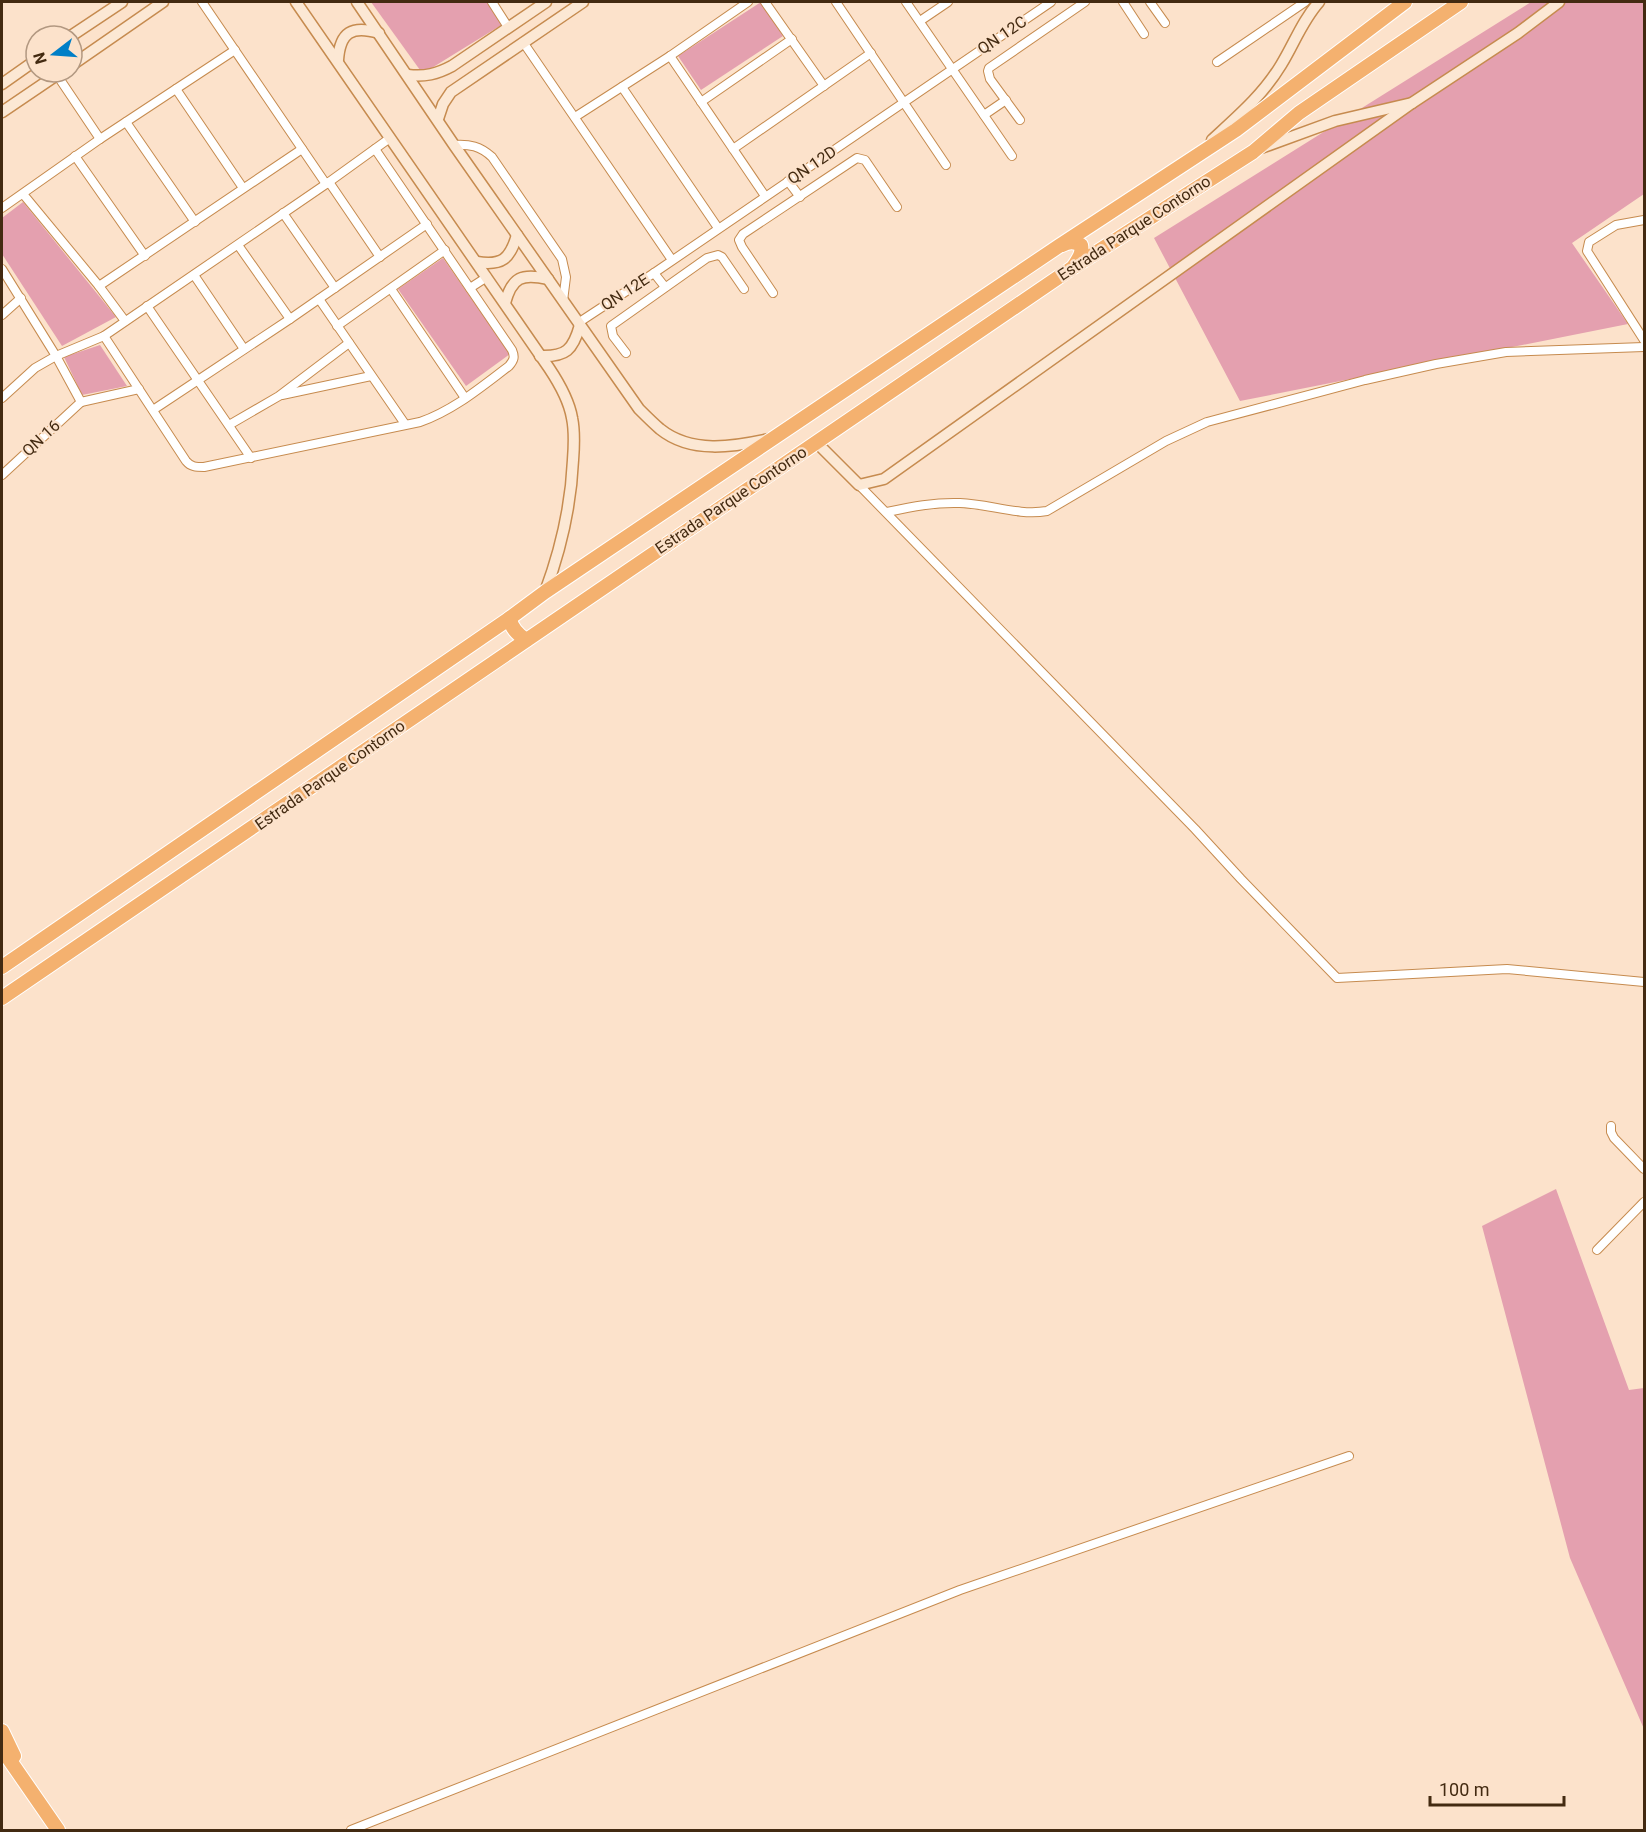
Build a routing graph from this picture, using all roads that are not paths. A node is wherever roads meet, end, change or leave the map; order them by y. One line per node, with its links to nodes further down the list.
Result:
1 (122, 2): 25 (main road)
2 (163, 2): 34 (main road)
3 (202, 2): 31 (street)
4 (296, 2): 35 (main road)
5 (357, 2): 27 (main road)
6 (492, 2): 26 (street)
7 (546, 2): 26 (main road)
8 (583, 2): 30 (main road)
9 (748, 2): 33 (street)
10 (765, 2): 29 (street)
11 (836, 2): 32 (street)
12 (906, 2): 23 (street)
13 (948, 2): 23 (street)
14 (1051, 2): 38 (street, QN 12C)
15 (1085, 2): 46 (street)
16 (1123, 2): 28 (street)
17 (1150, 2): 24 (street)
18 (1305, 2): 36 (street)
19 (1319, 2): 65 (main road)
20 (1405, 2): 65 (highway, Estrada Parque Contorno)
21 (1461, 2): 62 (highway, Estrada Parque Contorno)
22 (1559, 2): 49 (main road)
23 (920, 21): 38 (street)
24 (1165, 23)
25 (84, 27)
26 (508, 27): 39 (main road)
27 (379, 33): 35 (main road); 39 (main road)
28 (1144, 34)
29 (792, 39): 43 (street); 47 (street)
30 (523, 42): 52 (street); 53 (main road)
31 (235, 50): 45 (street); 59 (street)
32 (871, 53): 43 (street); 48 (street)
33 (670, 56): 44 (street); 47 (street)
34 (84, 57)
35 (338, 60): 56 (main road)
36 (1218, 62)
37 (24, 68): 40 (main road)
38 (952, 69): 48 (street, QN 12D); 51 (street)
39 (408, 75): 53 (main road)
40 (2, 84)
41 (43, 84): 50 (main road)
42 (66, 84): 57 (street)
43 (824, 86): 61 (street)
44 (621, 87): 52 (street); 79 (street)
45 (176, 89): 55 (street); 69 (street)
46 (1006, 100): 51 (street); 54 (street)
47 (701, 102): 61 (street)
48 (904, 102): 66 (street); 67 (street, QN 12D)
49 (1412, 103): 62 (main road); 133 (main road)
50 (2, 112)
51 (984, 116): 64 (street)
52 (575, 117): 86 (street)
53 (438, 119): 58 (main road)
54 (1020, 120)
55 (126, 122): 57 (street); 77 (street)
56 (390, 138): 60 (street); 87 (main road)
57 (100, 139): 63 (street)
58 (454, 145): 80 (main road); 103 (street)
59 (302, 148): 68 (street); 69 (street)
60 (375, 149): 68 (street); 78 (street)
61 (733, 149): 71 (street)
62 (1253, 152): 88 (highway, Estrada Parque Contorno)
63 (75, 156): 70 (street); 84 (street)
64 (1012, 156)
65 (1191, 160): 82 (highway, Estrada Parque Contorno)
66 (946, 165)
67 (788, 181): 71 (street, QN 12D); 72 (street)
68 (327, 183): 75 (street); 85 (street)
69 (243, 188): 77 (street)
70 (23, 194): 74 (street); 94 (street)
71 (765, 196): 79 (street, QN 12D)
72 (800, 197): 73 (street); 100 (street)
73 (897, 207)
74 (2, 208)
75 (283, 213): 81 (street); 96 (street)
76 (1644, 220): 112 (street)
77 (195, 222): 84 (street)
78 (427, 224): 83 (street); 85 (street)
79 (718, 228): 86 (street, QN 12D)
80 (517, 235): 87 (main road); 93 (main road)
81 (238, 245): 91 (street); 107 (street)
82 (1059, 246): 88 (highway); 129 (highway, Estrada Parque Contorno)
83 (445, 250): 97 (street); 98 (street)
84 (145, 256): 94 (street)
85 (380, 257): 96 (street)
86 (672, 260): 90 (street, QN 12E)
87 (477, 262): 92 (main road)
88 (1072, 268): 130 (highway, Estrada Parque Contorno)
89 (2, 269): 101 (street)
90 (654, 273): 95 (street); 109 (street, QN 12E)
91 (194, 275): 105 (street); 115 (street)
92 (487, 277): 97 (street); 104 (main road)
93 (548, 279): 103 (main road); 104 (main road)
94 (99, 286): 108 (street)
95 (665, 287): 99 (street); 116 (street)
96 (335, 288): 102 (street)
97 (470, 288): 124 (street)
98 (391, 289): 110 (street); 124 (street)
99 (744, 289)
100 (774, 293)
101 (21, 298): 106 (street); 117 (street)
102 (319, 299): 107 (street); 110 (street)
103 (563, 301): 109 (main road)
104 (505, 303): 118 (main road)
105 (147, 306): 108 (street); 120 (street)
106 (2, 315)
107 (290, 319): 115 (street)
108 (125, 321): 111 (street)
109 (579, 324): 118 (main road); 129 (main road)
110 (337, 326): 113 (street)
111 (104, 336): 117 (street); 121 (street)
112 (1644, 340)
113 (349, 343): 119 (street); 122 (street)
114 (1644, 346): 134 (street)
115 (244, 349): 120 (street)
116 (626, 353)
117 (56, 356): 123 (street); 125 (street)
118 (540, 356): 135 (main road)
119 (371, 376): 122 (street); 128 (street)
120 (199, 380): 126 (street); 127 (street)
121 (139, 389): 125 (street); 126 (street)
122 (279, 396): 127 (street)
123 (2, 398)
124 (465, 398): 128 (street)
125 (81, 402): 132 (street, QN 16)
126 (153, 410): 131 (street)
127 (229, 424): 131 (street)
128 (405, 424): 131 (street)
129 (775, 437): 135 (highway, Estrada Parque Contorno)
130 (816, 442): 133 (main road); 137 (highway, Estrada Parque Contorno)
131 (250, 458)
132 (2, 475)
133 (859, 484): 134 (street)
134 (887, 512): 140 (street)
135 (545, 592): 136 (highway, Estrada Parque Contorno)
136 (510, 618): 137 (highway); 138 (highway, Estrada Parque Contorno)
137 (526, 640): 139 (highway, Estrada Parque Contorno)
138 (2, 967)
139 (43, 970): 141 (highway, Estrada Parque Contorno); 142 (highway)
140 (1644, 982)
141 (2, 998)
142 (2, 1005)
143 (1611, 1126): 144 (street)
144 (1644, 1170)
145 (1644, 1202): 146 (street)
146 (1597, 1250)
147 (1349, 1456): 152 (street)
148 (2, 1731): 150 (highway)
149 (2, 1749): 150 (highway)
150 (32, 1793): 151 (highway)
151 (58, 1830)
152 (351, 1830)

